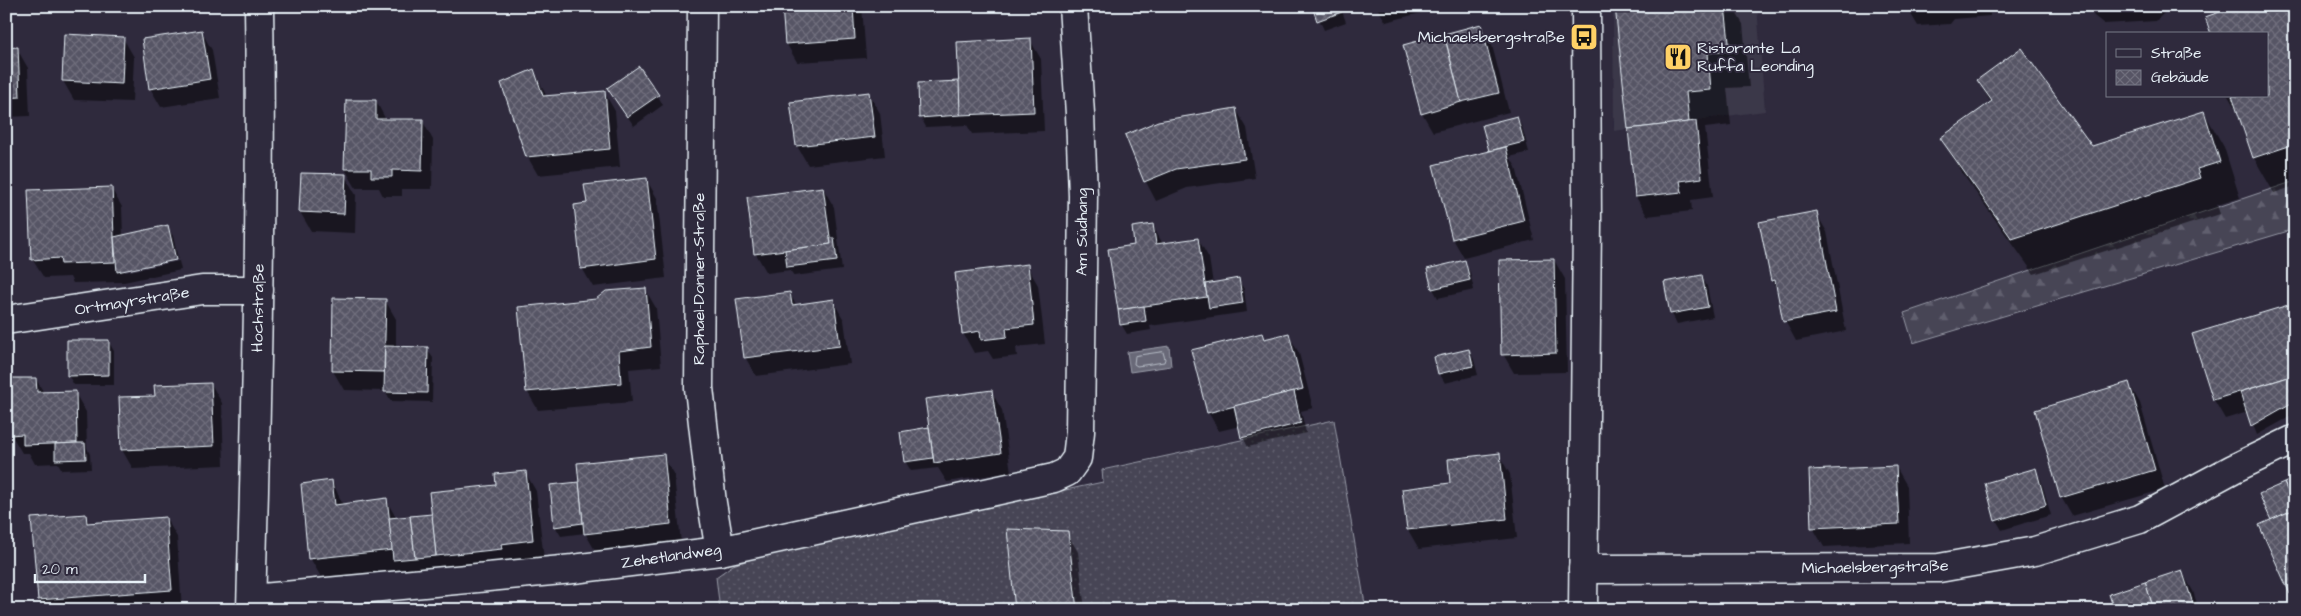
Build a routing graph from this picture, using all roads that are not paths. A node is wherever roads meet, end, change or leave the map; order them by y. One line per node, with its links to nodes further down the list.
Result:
1 (258, 6): 5 (street, Hochstraße)
2 (702, 6): 9 (street, Raphael-Donner-Straße)
3 (1073, 6): 8 (street, Am Südhang)
4 (1586, 6): 10 (street)
5 (259, 290): 6 (street, Ortmayrstraße); 11 (street, Hochstraße)
6 (6, 320)
7 (2295, 439): 10 (street, Michaelsbergstraße)
8 (1077, 458): 9 (street, Zehetlandweg)
9 (720, 550): 11 (street, Zehetlandweg)
10 (1583, 568): 12 (street)
11 (252, 604)
12 (1583, 610)

